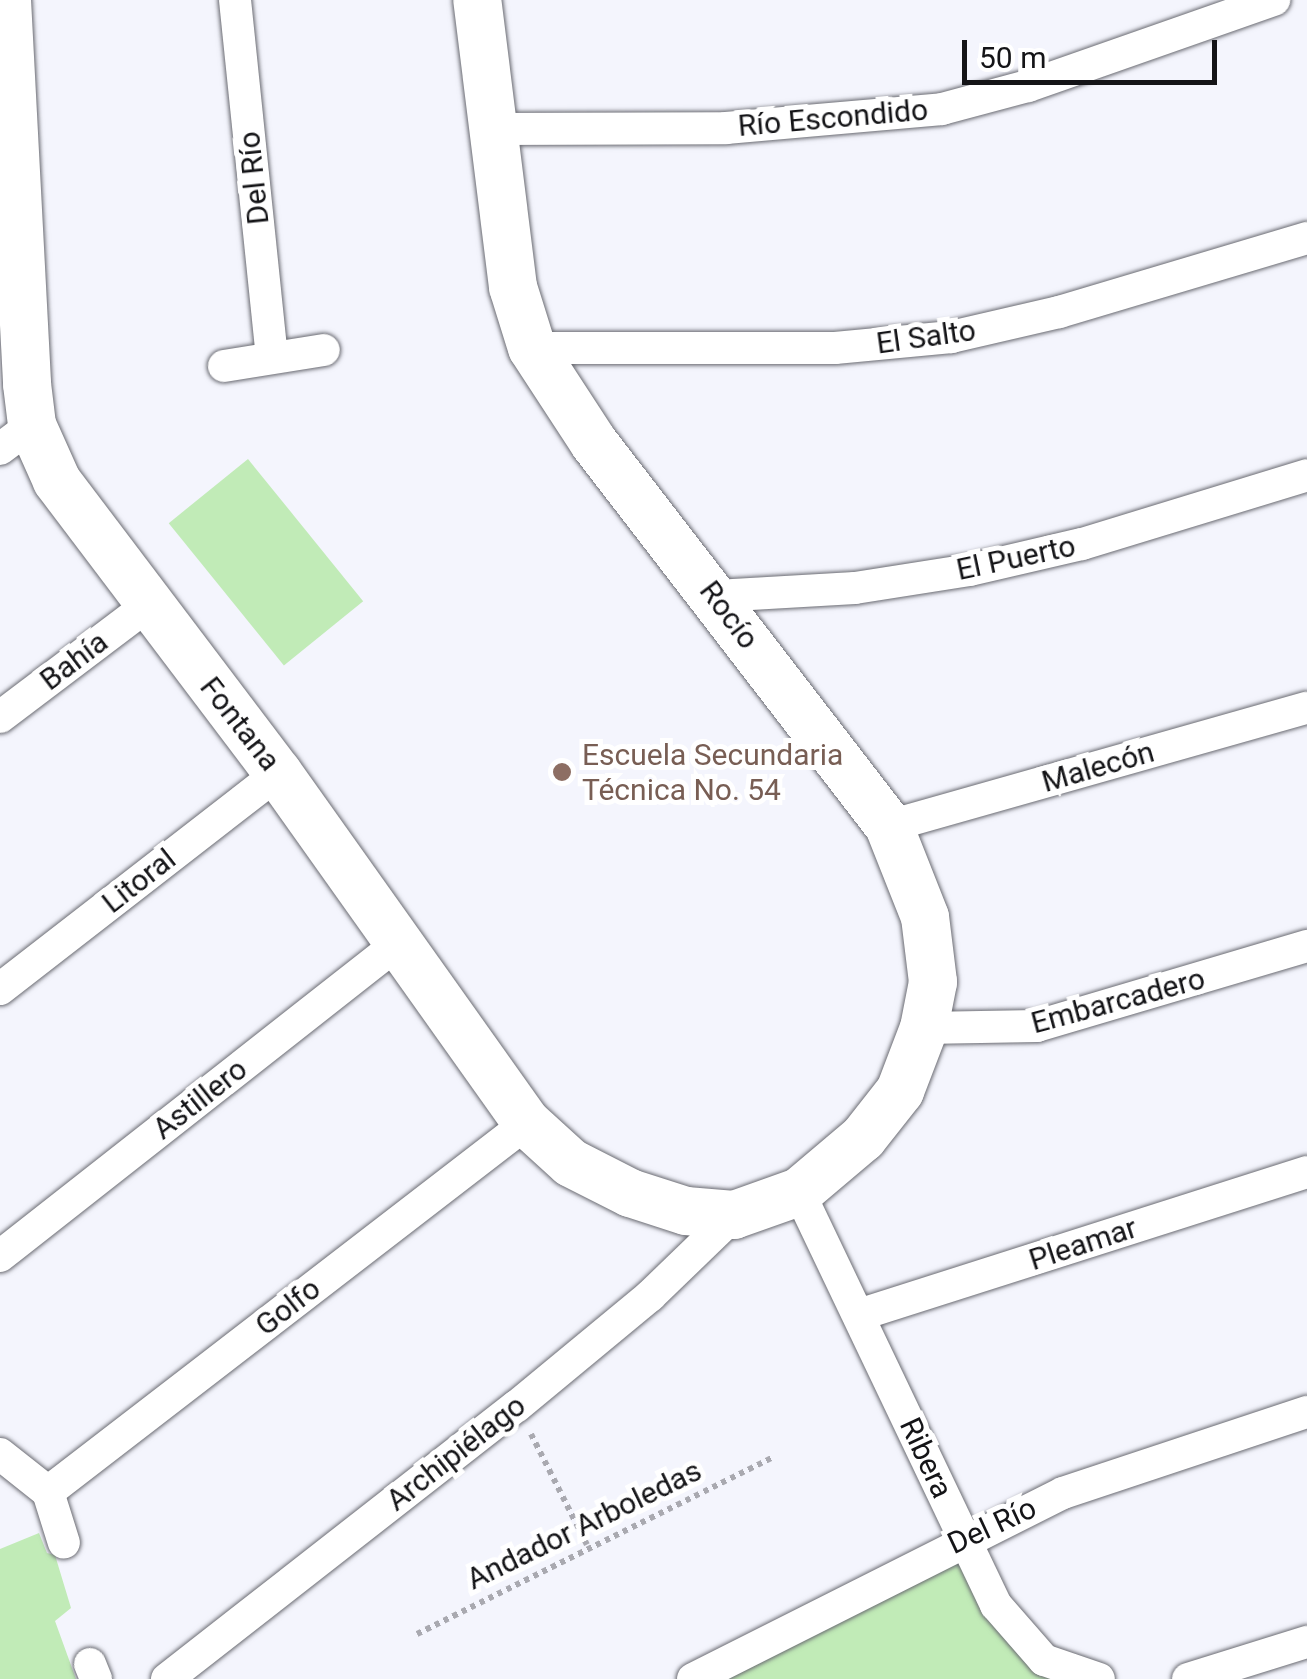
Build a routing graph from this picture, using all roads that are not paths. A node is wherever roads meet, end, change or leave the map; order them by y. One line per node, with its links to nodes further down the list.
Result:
1 (8, 0): 6 (street, Fontana)
2 (235, 0): 10 (street, Del Río)
3 (478, 0): 5 (street, Rocío)
4 (1274, 0): 5 (street, Río Escondido)
5 (493, 129): 8 (street, Rocío)
6 (11, 220): 12 (street, Fontana)
7 (1307, 238): 8 (street, El Salto)
8 (532, 348): 14 (street, Rocío)
9 (324, 350): 10 (street)
10 (272, 356): 11 (street)
11 (224, 366)
12 (16, 437): 15 (street, Fontana)
13 (1307, 475): 14 (street, El Puerto)
14 (716, 596): 19 (street, Rocío)
15 (148, 605): 17 (street, Bahía); 18 (street, Fontana)
16 (1307, 708): 19 (street, Malecón)
17 (0, 717)
18 (278, 773): 20 (street, Fontana); 22 (street, Litoral)
19 (889, 826): 23 (street, Rocío)
20 (401, 941): 24 (street, Fontana); 28 (street, Astillero)
21 (1307, 946): 23 (street, Embarcadero)
22 (0, 989)
23 (924, 1028): 26 (street, Rocío)
24 (527, 1123): 27 (street, Fontana); 32 (street, Golfo)
25 (1307, 1172): 29 (street, Pleamar)
26 (799, 1192): 27 (street, Fontana); 29 (street, Ribera)
27 (734, 1215): 36 (street, Archipiélago)
28 (0, 1256)
29 (859, 1316): 33 (street, Ribera)
30 (1307, 1412): 33 (street, Del Río)
31 (9, 1460): 32 (street)
32 (48, 1492): 34 (street)
33 (964, 1538): 37 (street, Del Río); 38 (street, Ribera)
34 (64, 1544)
35 (1307, 1642): 39 (street)
36 (167, 1679)
37 (693, 1679)
38 (1099, 1679)
39 (1188, 1679)

